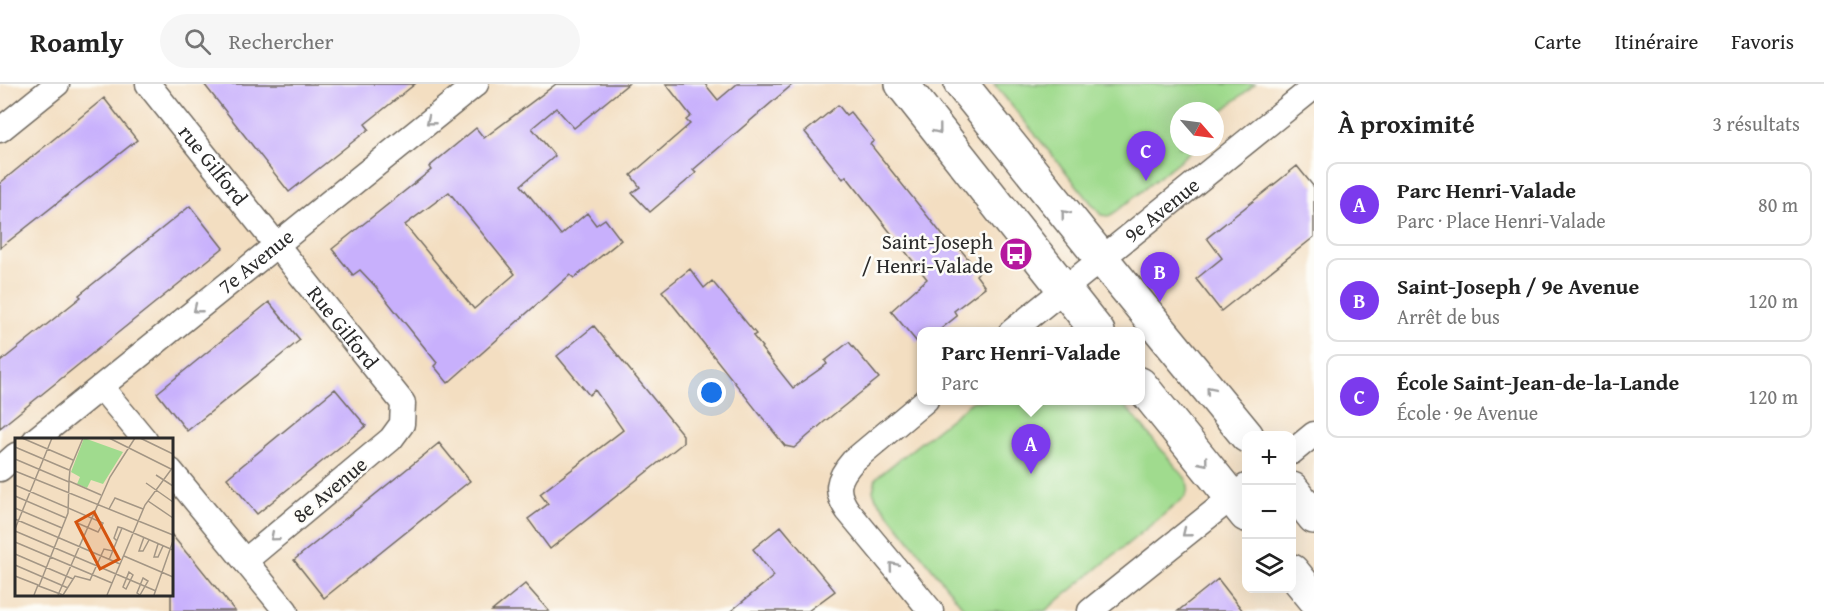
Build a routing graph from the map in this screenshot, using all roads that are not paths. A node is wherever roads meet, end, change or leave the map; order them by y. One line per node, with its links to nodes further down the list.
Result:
1 (57, 84): 7 (street)
2 (148, 84): 8 (street, rue Gilford)
3 (476, 84): 8 (street, 7e Avenue, one-way to 8)
4 (902, 84): 10 (main road, one-way to 10)
5 (961, 84): 9 (main road, one-way to 5)
6 (1314, 87): 9 (street, 9e Avenue)
7 (0, 130)
8 (277, 245): 13 (street, 7e Avenue, one-way to 13); 16 (street, Rue Gilford)
9 (1102, 259): 10 (street, 9e Avenue); 17 (main road, one-way to 9)
10 (1064, 290): 11 (street, 9e Avenue); 12 (main road)
11 (1017, 327)
12 (1094, 327)
13 (101, 387): 19 (street, 7e Avenue); 20 (street)
14 (1145, 390): 26 (main road, one-way to 26)
15 (920, 405): 32 (street, one-way to 15)
16 (404, 412): 28 (street, 8e Avenue, one-way to 28)
17 (1244, 431)
18 (1314, 434): 21 (street)
19 (37, 438)
20 (143, 438)
21 (1296, 449)
22 (15, 456): 23 (street)
23 (0, 469)
24 (172, 472): 28 (street)
25 (1296, 494): 27 (main road)
26 (1242, 499): 33 (street, one-way to 33)
27 (1314, 517)
28 (245, 561): 31 (street)
29 (1296, 575): 30 (main road)
30 (1314, 598)
31 (286, 611)
32 (931, 611)
33 (1090, 611)

